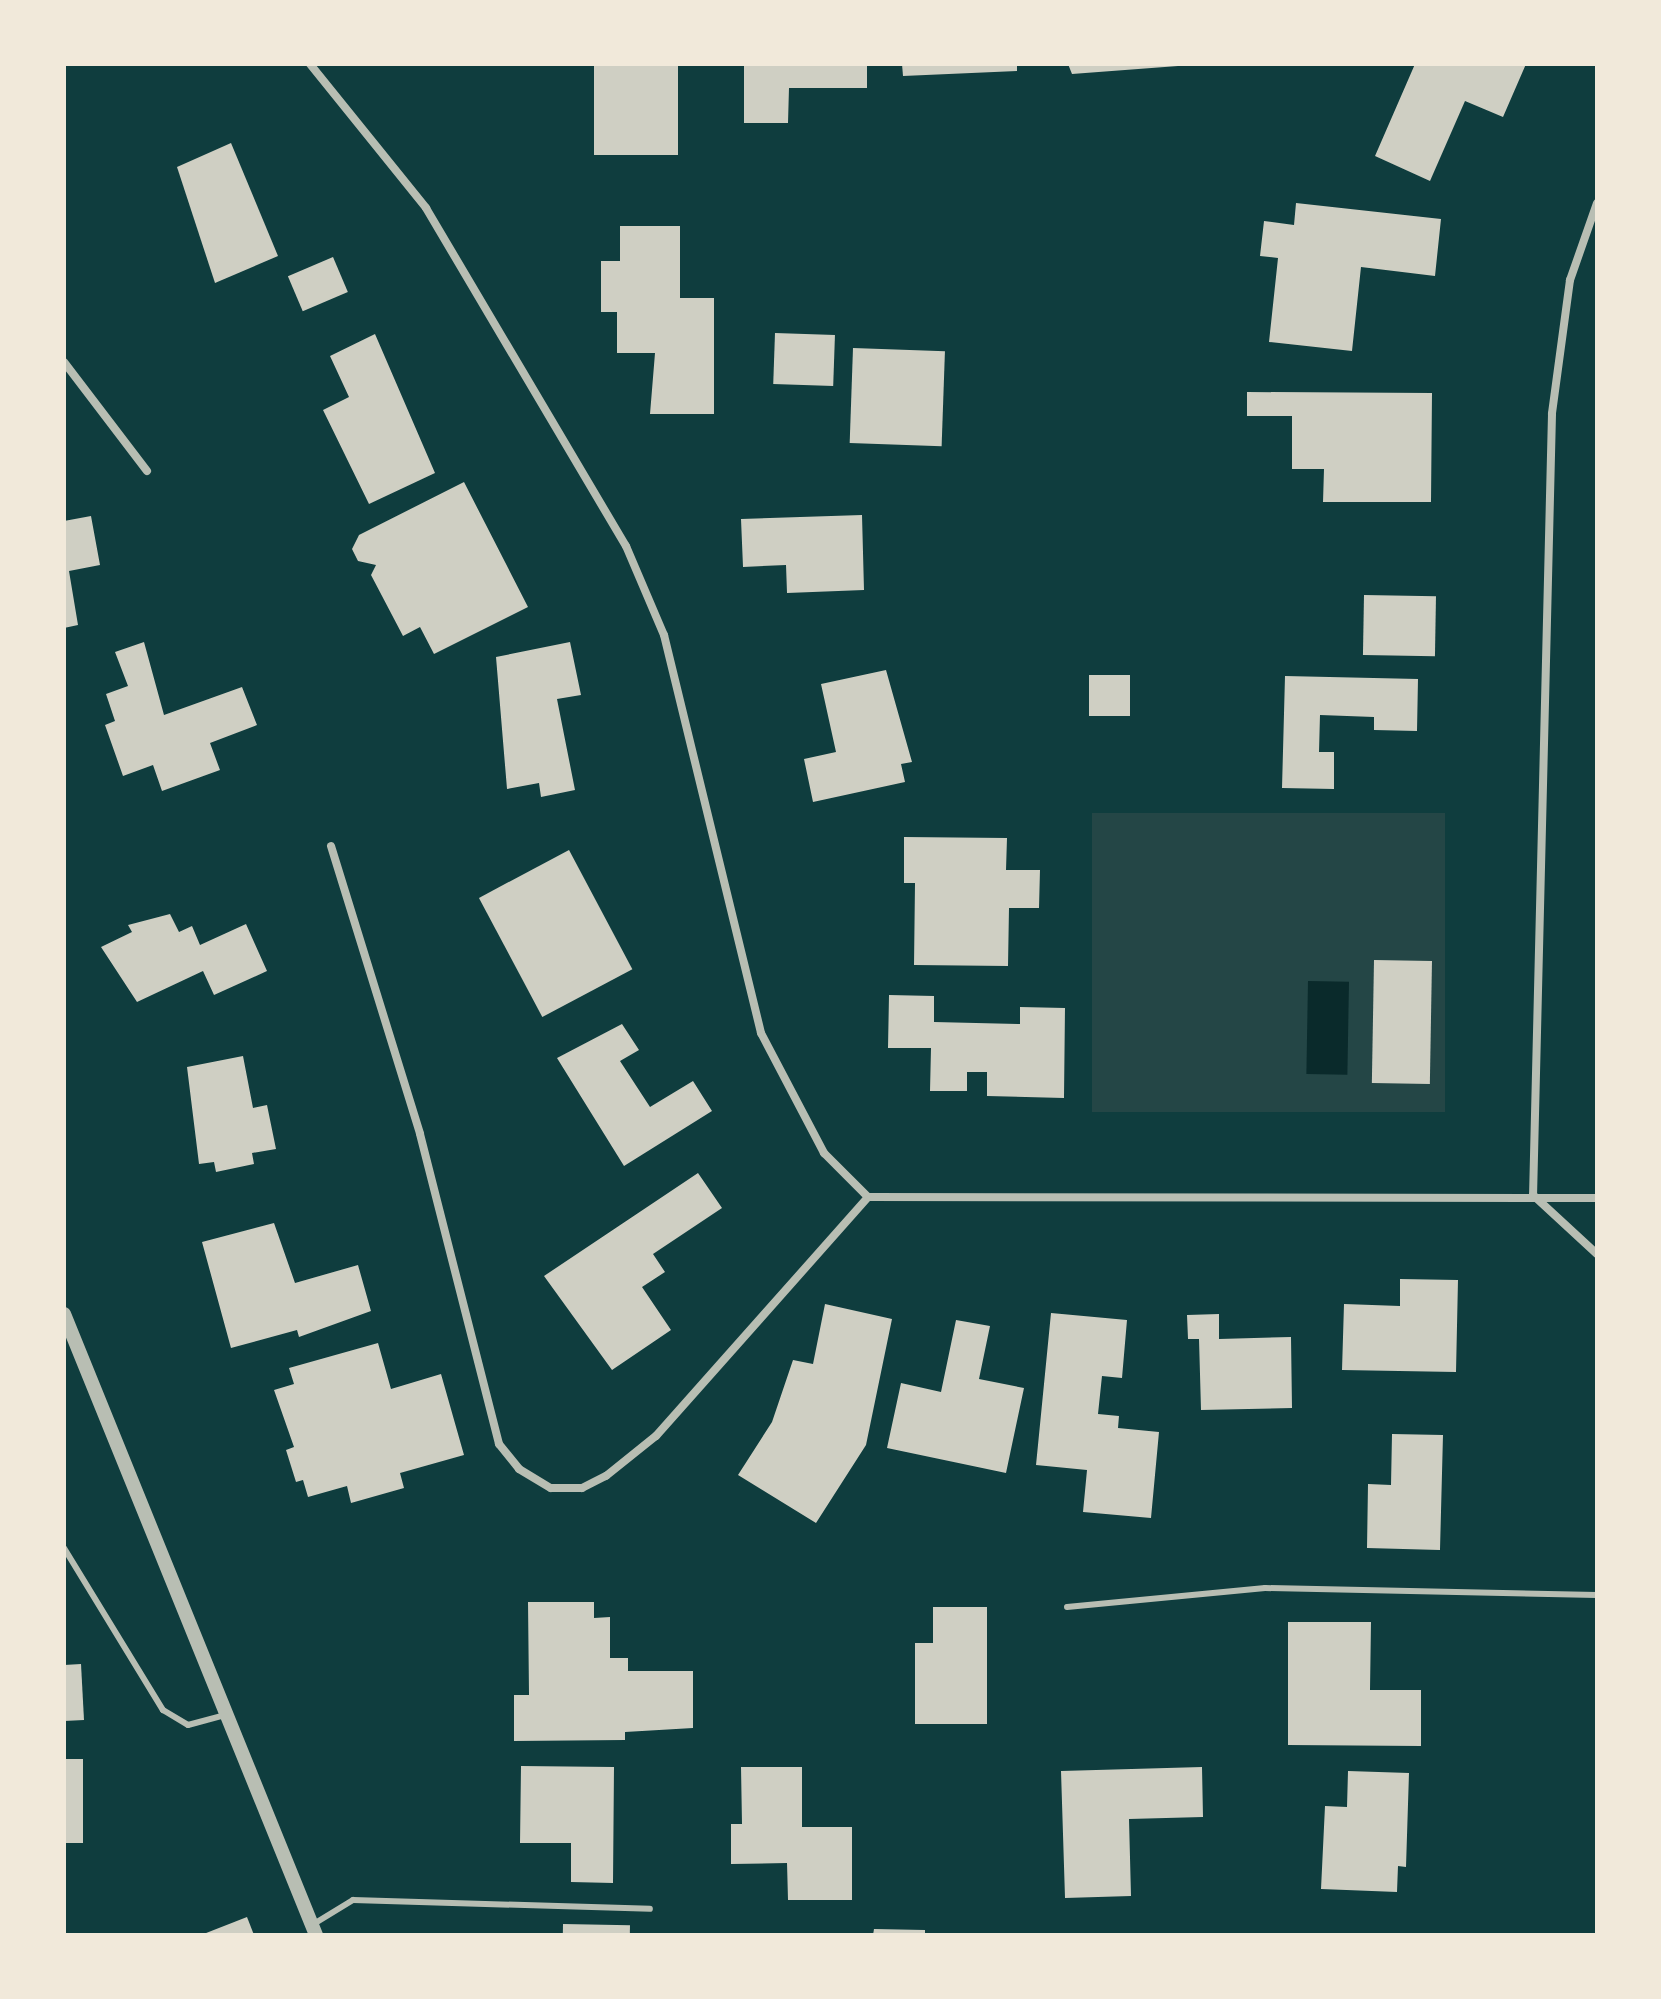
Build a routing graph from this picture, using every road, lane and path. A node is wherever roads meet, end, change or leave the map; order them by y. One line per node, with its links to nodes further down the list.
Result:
1 (310, 64): 7 (street)
2 (1597, 203): 6 (street)
3 (64, 362): 4 (street)
4 (147, 471)
5 (331, 846): 7 (street)
6 (1533, 1195): 7 (street); 8 (street); 9 (street)
7 (868, 1197)
8 (1597, 1198)
9 (1597, 1254)
10 (64, 1314): 14 (street)
11 (64, 1548): 14 (lane)
12 (1597, 1595): 13 (lane)
13 (1067, 1607)
14 (225, 1715): 16 (street)
15 (650, 1909): 16 (lane)
16 (314, 1930)

